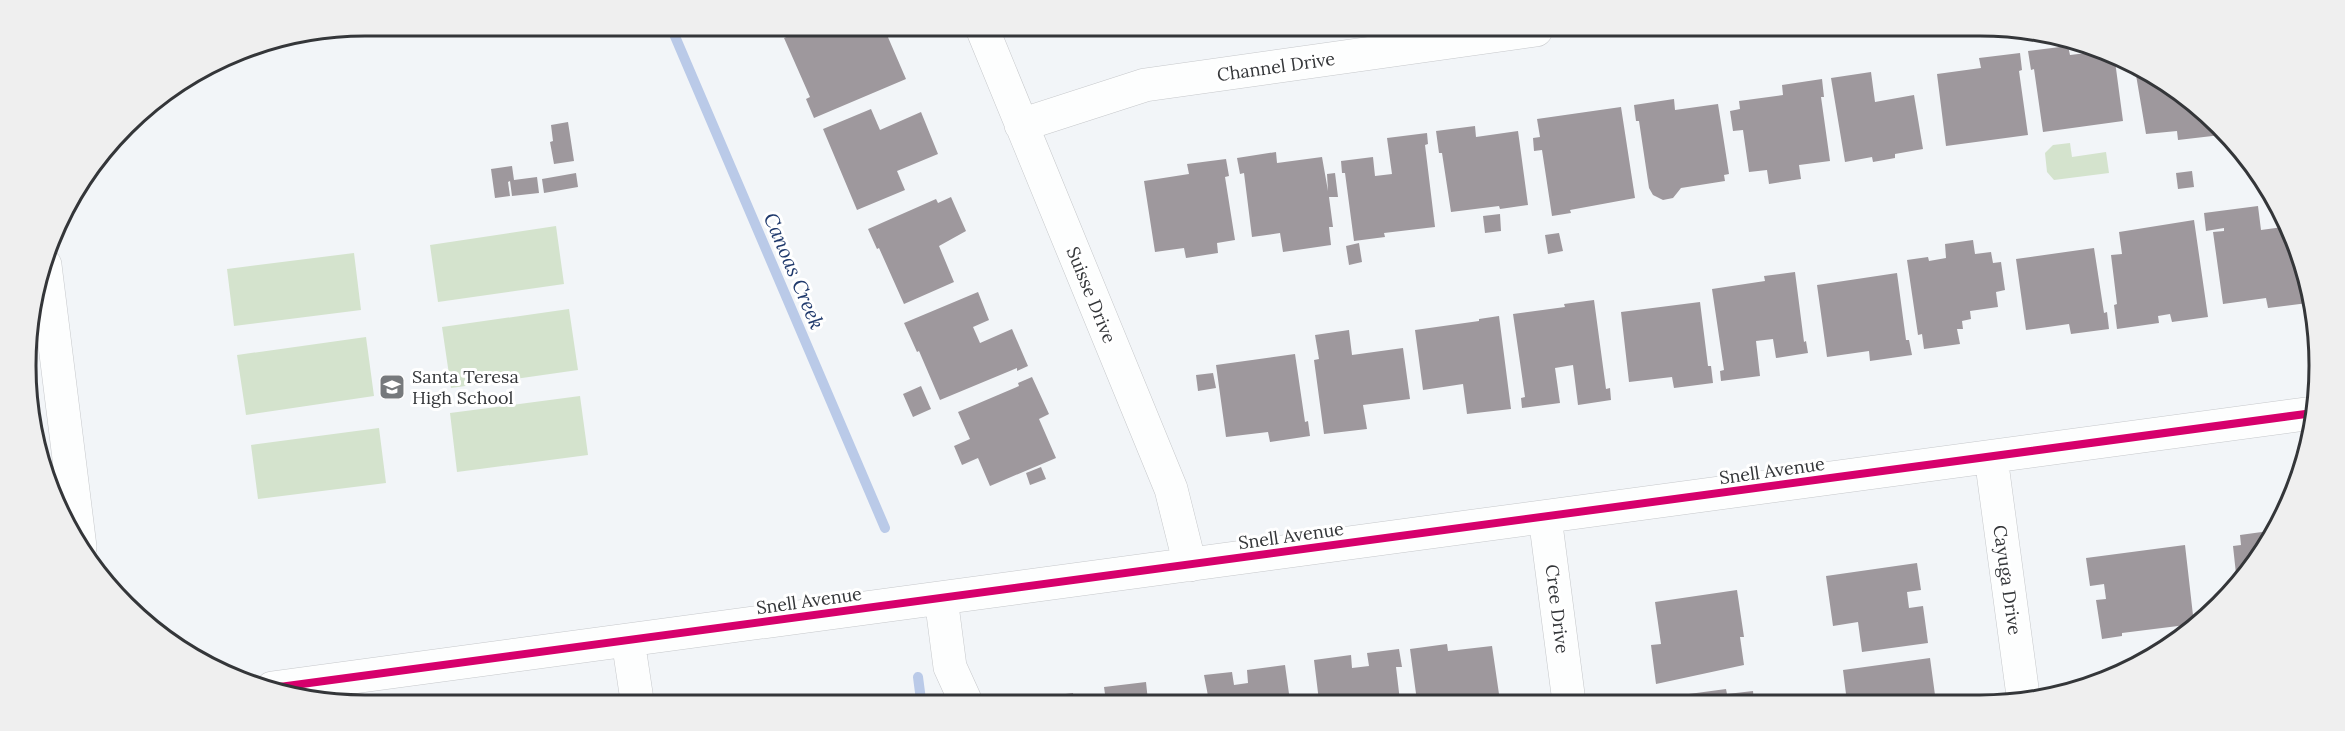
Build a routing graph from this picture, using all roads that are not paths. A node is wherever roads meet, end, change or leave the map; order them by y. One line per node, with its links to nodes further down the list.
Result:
1 (985, 36): 3 (street, Suisse Drive)
2 (1493, 36): 3 (street, Channel Drive)
3 (1021, 125): 9 (street, Suisse Drive)
4 (47, 280): 8 (street)
5 (2305, 414): 6 (street, Snell Avenue)
6 (1991, 457): 7 (street, Snell Avenue); 13 (street, Cayuga Drive)
7 (1545, 517): 9 (street, Snell Avenue); 16 (street, Cree Drive)
8 (77, 525)
9 (1190, 565): 10 (street, Snell Avenue)
10 (941, 598): 11 (street, Snell Avenue); 15 (street)
11 (628, 640): 12 (street, Snell Avenue); 14 (street)
12 (288, 686)
13 (2023, 692)
14 (636, 695)
15 (963, 695)
16 (1568, 695)

